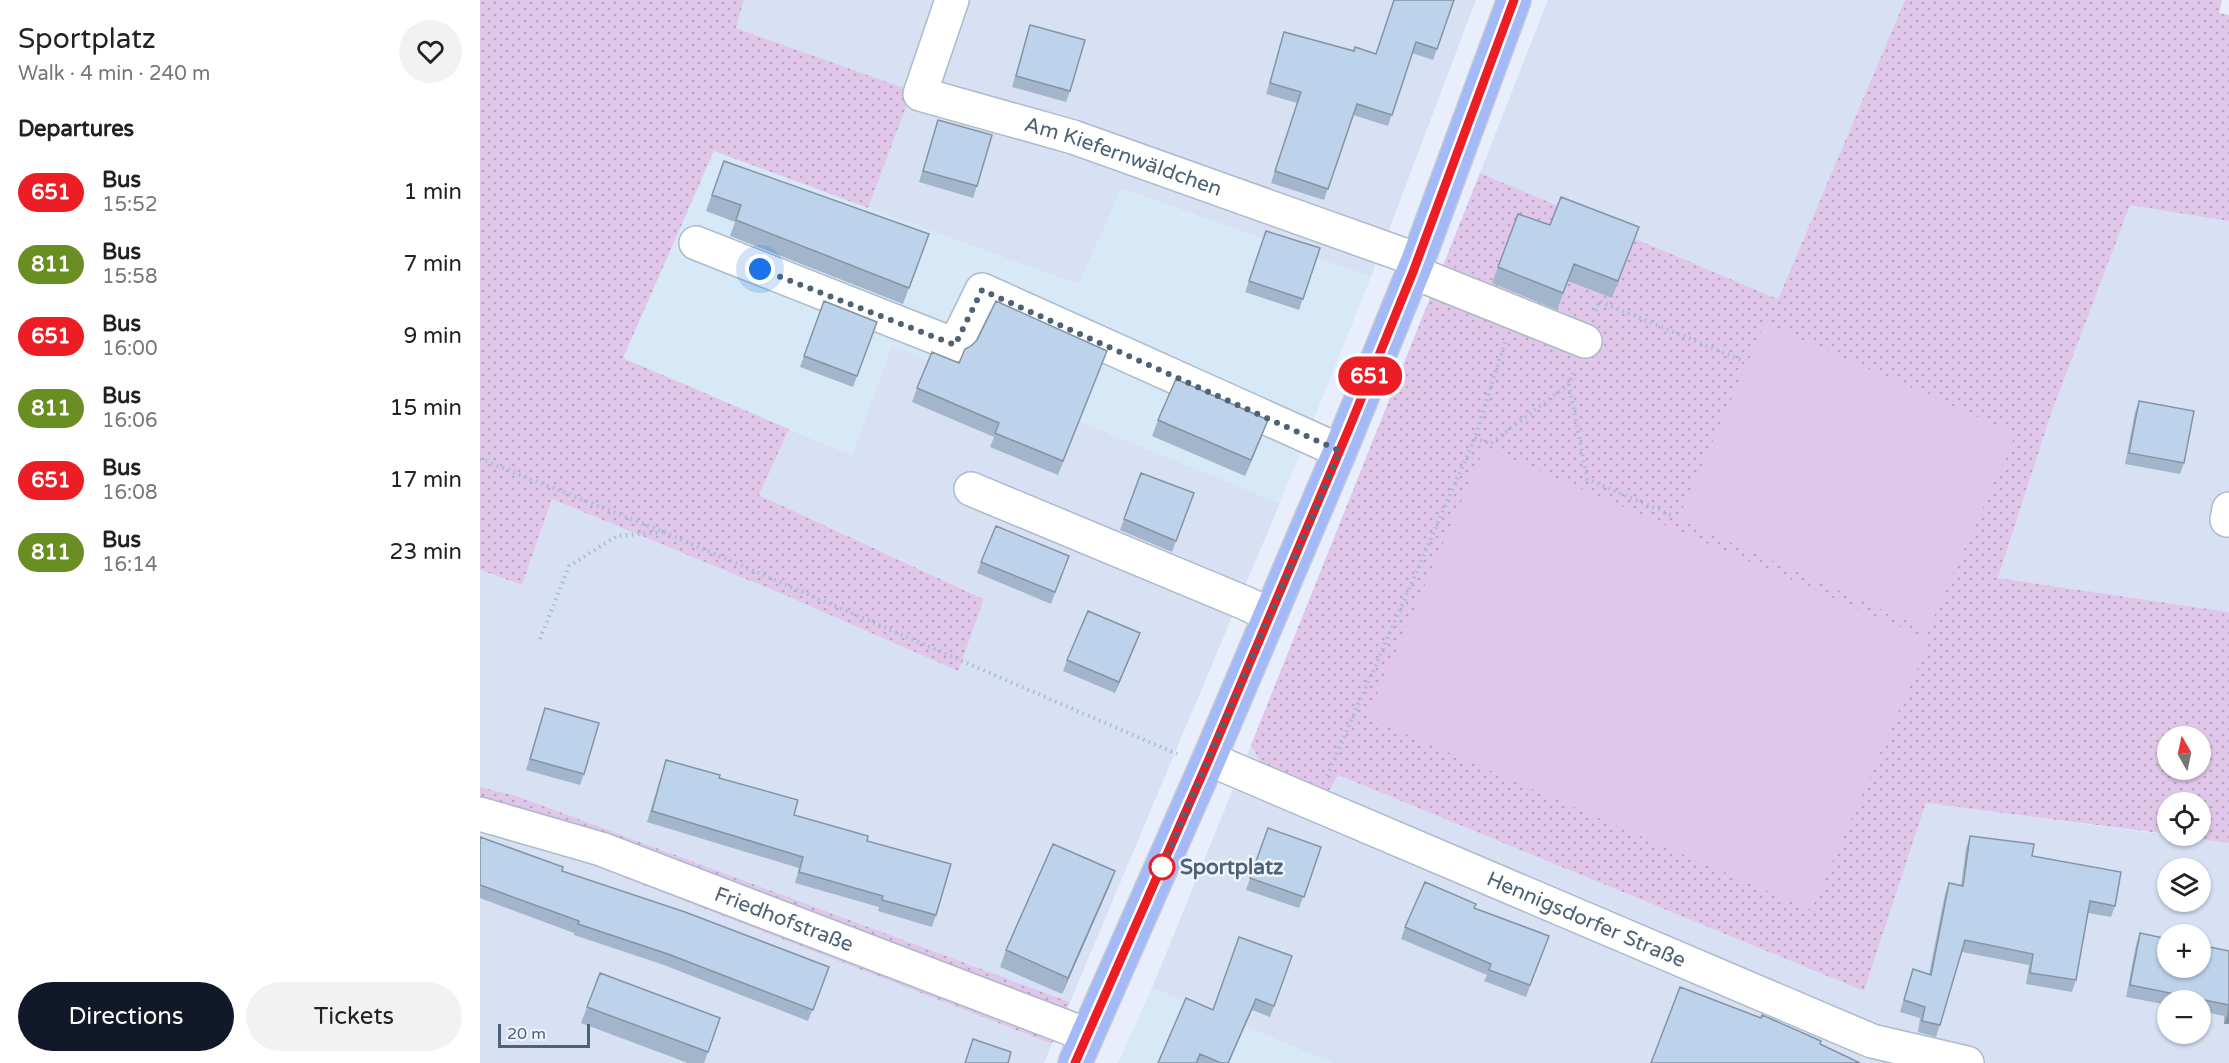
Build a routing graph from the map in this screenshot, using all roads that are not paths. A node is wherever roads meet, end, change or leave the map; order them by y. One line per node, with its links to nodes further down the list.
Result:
1 (952, 0): 4 (street, Am Kiefernwäldchen)
2 (1514, 0): 4 (main road)
3 (696, 243): 6 (street)
4 (1415, 266): 5 (street); 6 (main road)
5 (1585, 341)
6 (1340, 451): 10 (main road)
7 (971, 489): 10 (street)
8 (2229, 509): 9 (street)
9 (2229, 520)
10 (1270, 615): 11 (main road)
11 (1207, 763): 13 (main road); 14 (street, Hennigsdorfer Straße)
12 (480, 814): 13 (street, Friedhofstraße)
13 (1081, 1049)
14 (1967, 1063)

